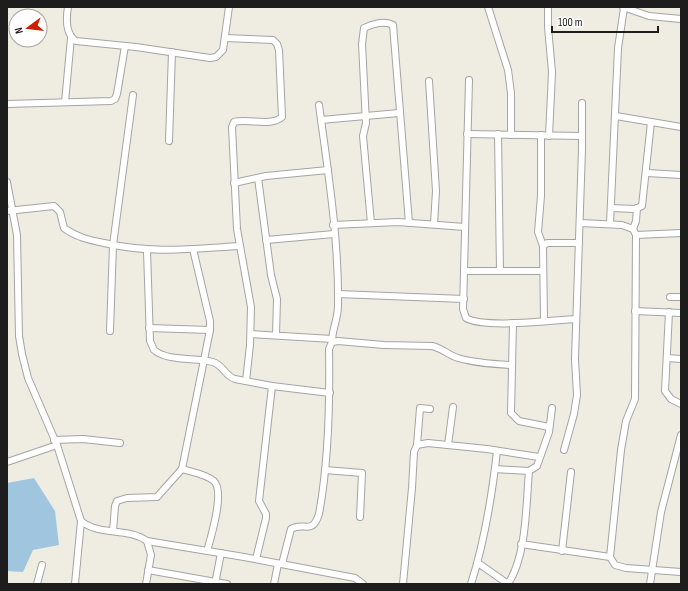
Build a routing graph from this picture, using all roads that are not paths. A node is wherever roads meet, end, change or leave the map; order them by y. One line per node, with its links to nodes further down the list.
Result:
1 (68, 7): 9 (street)
2 (229, 7): 10 (street)
3 (488, 7): 28 (street)
4 (548, 7): 30 (street)
5 (623, 7): 7 (street); 22 (street)
6 (645, 7): 7 (street)
7 (644, 15): 8 (street)
8 (681, 19)
9 (71, 38): 11 (street); 16 (street)
10 (225, 38): 12 (street); 38 (street)
11 (125, 46): 12 (street); 16 (street)
12 (172, 52): 32 (street)
13 (469, 80): 26 (street)
14 (429, 81): 44 (street)
15 (133, 95): 54 (street)
16 (64, 102): 18 (street)
17 (582, 103): 31 (street)
18 (7, 104)
19 (320, 105): 23 (street)
20 (399, 113): 21 (street); 21 (street); 43 (street)
21 (365, 116): 23 (street); 42 (street)
22 (616, 116): 24 (street); 39 (street)
23 (321, 120): 33 (street)
24 (651, 122): 25 (street); 34 (street)
25 (681, 127)
26 (467, 134): 27 (street); 48 (street)
27 (498, 134): 28 (street); 60 (street)
28 (511, 135): 29 (street)
29 (541, 135): 30 (street); 56 (street)
30 (549, 136): 31 (street)
31 (582, 136): 45 (street)
32 (169, 142)
33 (328, 170): 36 (street); 47 (street)
34 (647, 173): 35 (street); 40 (street)
35 (681, 174)
36 (258, 178): 38 (street); 52 (street)
37 (7, 182): 41 (street)
38 (234, 183): 55 (street)
39 (611, 208): 40 (street); 46 (street)
40 (637, 208): 49 (street)
41 (9, 210): 54 (street); 91 (street)
42 (371, 222): 43 (street); 47 (street)
43 (409, 223): 44 (street)
44 (434, 224): 48 (street)
45 (580, 224): 46 (street); 53 (street)
46 (610, 224): 49 (street)
47 (333, 225): 51 (street)
48 (465, 227): 59 (street)
49 (634, 232): 50 (street); 66 (street)
50 (681, 233)
51 (334, 234): 52 (street); 62 (street)
52 (266, 240): 76 (street)
53 (579, 243): 56 (street); 69 (street)
54 (113, 245): 58 (street); 74 (street)
55 (239, 246): 57 (street); 75 (street)
56 (543, 246): 61 (street)
57 (193, 249): 58 (street); 73 (street)
58 (147, 251): 72 (street)
59 (464, 271): 60 (street); 65 (street)
60 (500, 271): 61 (street)
61 (543, 271): 70 (street)
62 (338, 294): 65 (street); 77 (street)
63 (670, 297): 64 (street)
64 (681, 297)
65 (464, 299): 71 (street)
66 (635, 311): 67 (street); 112 (street)
67 (669, 312): 68 (street); 78 (street)
68 (681, 312)
69 (576, 319): 70 (street); 96 (street)
70 (544, 321): 71 (street)
71 (513, 323): 81 (street)
72 (150, 328): 73 (street); 80 (street)
73 (210, 330): 80 (street)
74 (110, 331)
75 (251, 334): 76 (street); 82 (street)
76 (276, 335): 77 (street)
77 (332, 340): 81 (street); 84 (street)
78 (667, 358): 79 (street); 85 (street)
79 (681, 359)
80 (204, 361): 82 (street); 99 (street)
81 (511, 365): 89 (street)
82 (246, 381): 83 (street)
83 (272, 386): 84 (street); 113 (street)
84 (330, 393): 101 (street)
85 (681, 404)
86 (453, 407): 94 (street)
87 (552, 408): 89 (street)
88 (430, 409): 93 (street)
89 (549, 427): 97 (street)
90 (681, 435): 117 (street)
91 (56, 443): 92 (street); 98 (street); 105 (street)
92 (120, 443)
93 (417, 445): 94 (street); 129 (street)
94 (448, 445): 95 (street)
95 (497, 450): 97 (street); 100 (street)
96 (564, 450)
97 (539, 457): 102 (street)
98 (7, 462)
99 (182, 469): 106 (street); 109 (street)
100 (495, 469): 102 (street); 114 (street)
101 (325, 470): 104 (street); 115 (street)
102 (529, 470): 108 (street)
103 (571, 472): 110 (street)
104 (360, 517)
105 (81, 521): 106 (street); 123 (street)
106 (113, 531): 107 (street)
107 (147, 541): 109 (street); 118 (street)
108 (521, 544): 110 (street); 131 (street)
109 (207, 551): 111 (street)
110 (562, 551): 112 (street)
111 (221, 553): 113 (street); 121 (street)
112 (610, 557): 117 (street)
113 (256, 559): 115 (street)
114 (478, 563): 130 (street); 131 (street)
115 (280, 564): 120 (street); 126 (street)
116 (42, 565): 122 (street)
117 (652, 569): 119 (street); 132 (street)
118 (148, 570): 121 (street); 124 (street)
119 (681, 572)
120 (338, 576): 127 (street); 128 (street)
121 (215, 583): 125 (street)
122 (37, 584)
123 (75, 584)
124 (146, 584)
125 (227, 584)
126 (274, 584)
127 (336, 584)
128 (363, 584)
129 (403, 584)
130 (471, 584)
131 (508, 584)
132 (650, 584)

